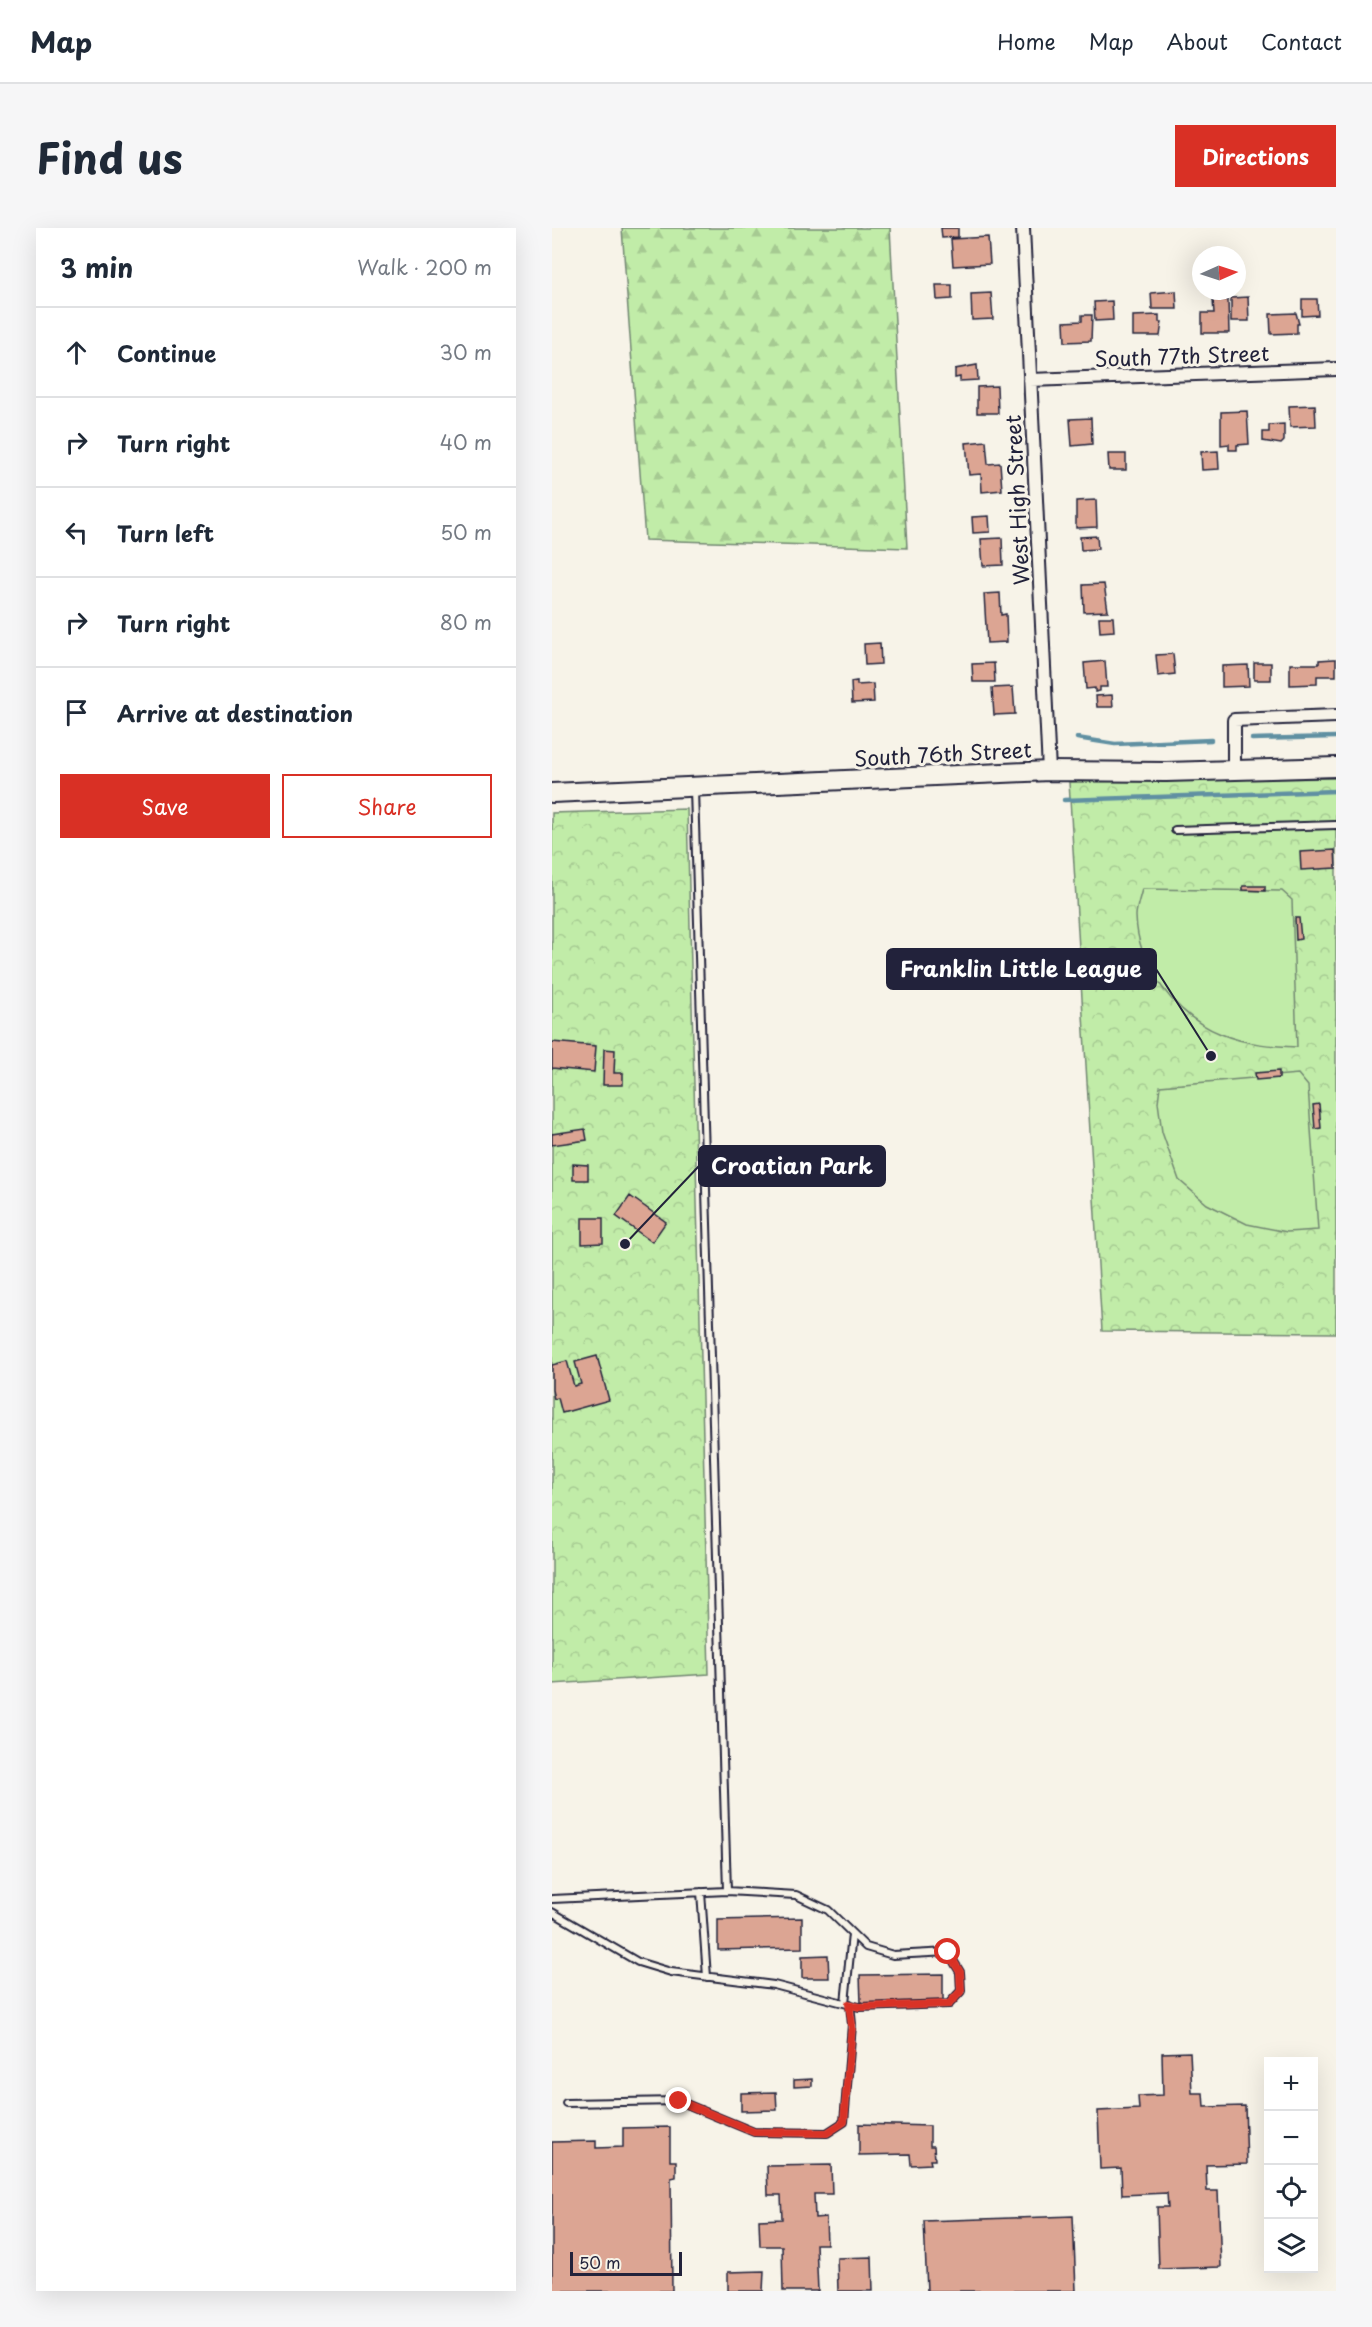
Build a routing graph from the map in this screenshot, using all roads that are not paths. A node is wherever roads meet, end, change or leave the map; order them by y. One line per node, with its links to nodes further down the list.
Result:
1 (1023, 228): 3 (street, West High Street)
2 (1336, 369): 3 (street, South 77th Street)
3 (1030, 380): 7 (street, West High Street)
4 (1336, 716): 6 (street)
5 (1336, 767): 6 (main road, South 76th Street)
6 (1234, 770): 7 (main road, South 76th Street)
7 (1049, 771): 8 (main road, South 76th Street)
8 (694, 787): 9 (main road, South 76th Street); 12 (lane)
9 (552, 794)
10 (1336, 825): 11 (lane)
11 (1175, 830)
12 (727, 1891): 13 (lane); 16 (lane)
13 (701, 1892): 14 (lane); 17 (lane)
14 (552, 1899)
15 (552, 1912): 17 (lane)
16 (852, 1934): 18 (lane); 18 (lane)
17 (706, 1977): 18 (lane)
18 (847, 2004): 19 (lane)
19 (566, 2103)

